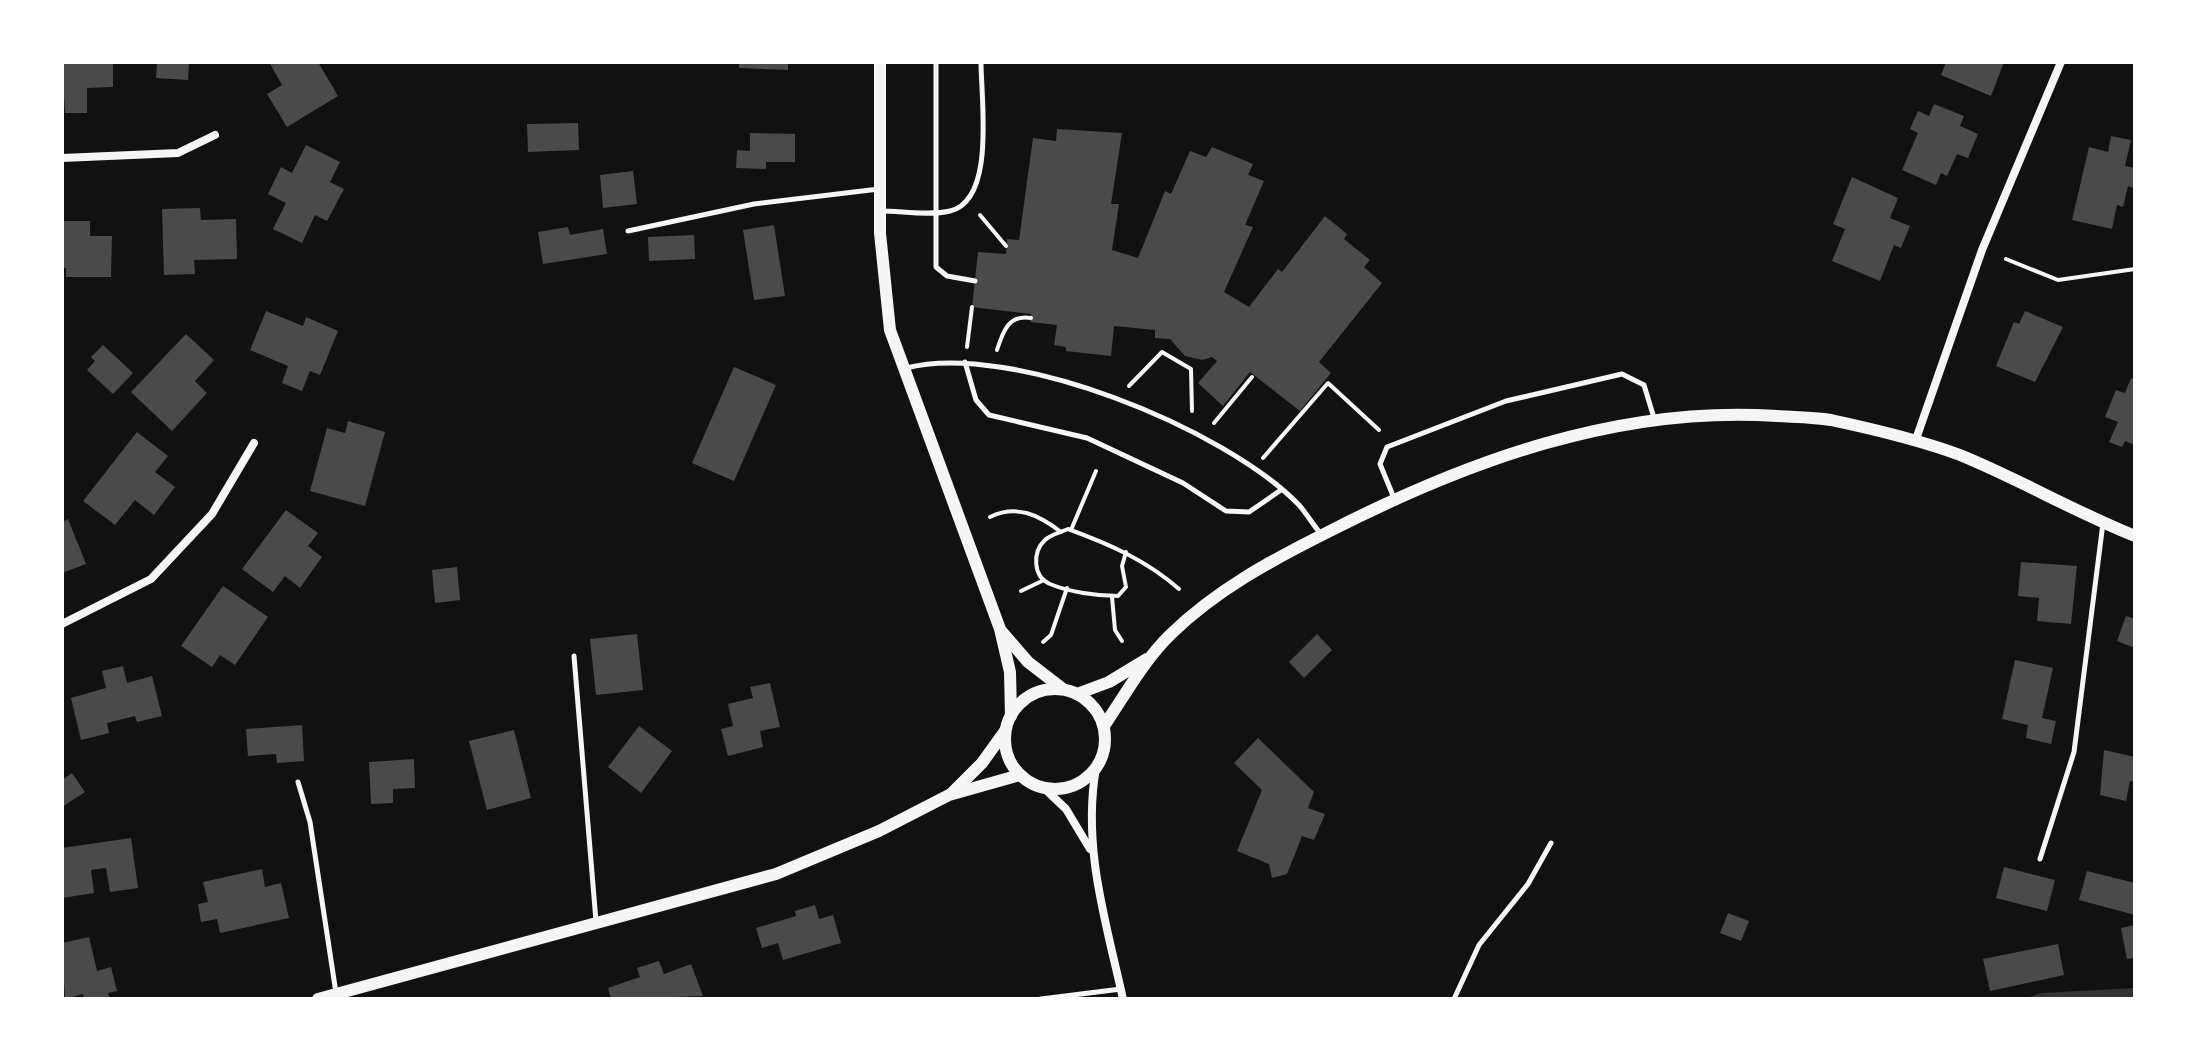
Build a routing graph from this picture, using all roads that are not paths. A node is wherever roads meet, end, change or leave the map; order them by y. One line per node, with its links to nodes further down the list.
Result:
1 (880, 62): 7 (street)
2 (936, 62): 9 (lane)
3 (981, 62): 9 (lane)
4 (2061, 62): 16 (street)
5 (215, 135): 6 (street)
6 (62, 158)
7 (880, 189): 8 (street); 10 (lane)
8 (880, 211): 9 (lane); 13 (street)
9 (935, 211): 11 (lane)
10 (628, 231)
11 (975, 281)
12 (965, 362): 13 (lane); 17 (lane); 17 (lane)
13 (906, 368): 23 (street)
14 (1654, 418): 16 (street); 18 (street); 18 (lane)
15 (254, 443): 22 (street)
16 (1915, 443): 19 (street)
17 (1281, 490): 20 (lane)
18 (1394, 498): 20 (street)
19 (2103, 523): 21 (street); 38 (lane)
20 (1321, 535): 25 (street)
21 (2135, 536)
22 (62, 624)
23 (1000, 629): 26 (street); 28 (street)
24 (574, 656): 39 (lane)
25 (1150, 658): 27 (street); 29 (street)
26 (1063, 689): 27 (street); 28 (street)
27 (1077, 694): 29 (street)
28 (1011, 716): 30 (street)
29 (1104, 726): 31 (street)
30 (1005, 731): 32 (street); 35 (street)
31 (1096, 768): 34 (street); 37 (street)
32 (1020, 775): 34 (street); 35 (street)
33 (298, 782): 41 (lane)
34 (1045, 789): 37 (street)
35 (949, 795): 39 (street)
36 (1551, 843): 45 (lane)
37 (1090, 850): 40 (street)
38 (2040, 859)
39 (596, 921): 41 (street)
40 (1121, 989): 43 (lane); 44 (street)
41 (336, 994): 42 (street)
42 (318, 999)
43 (1041, 999)
44 (1123, 999)
45 (1454, 999)

